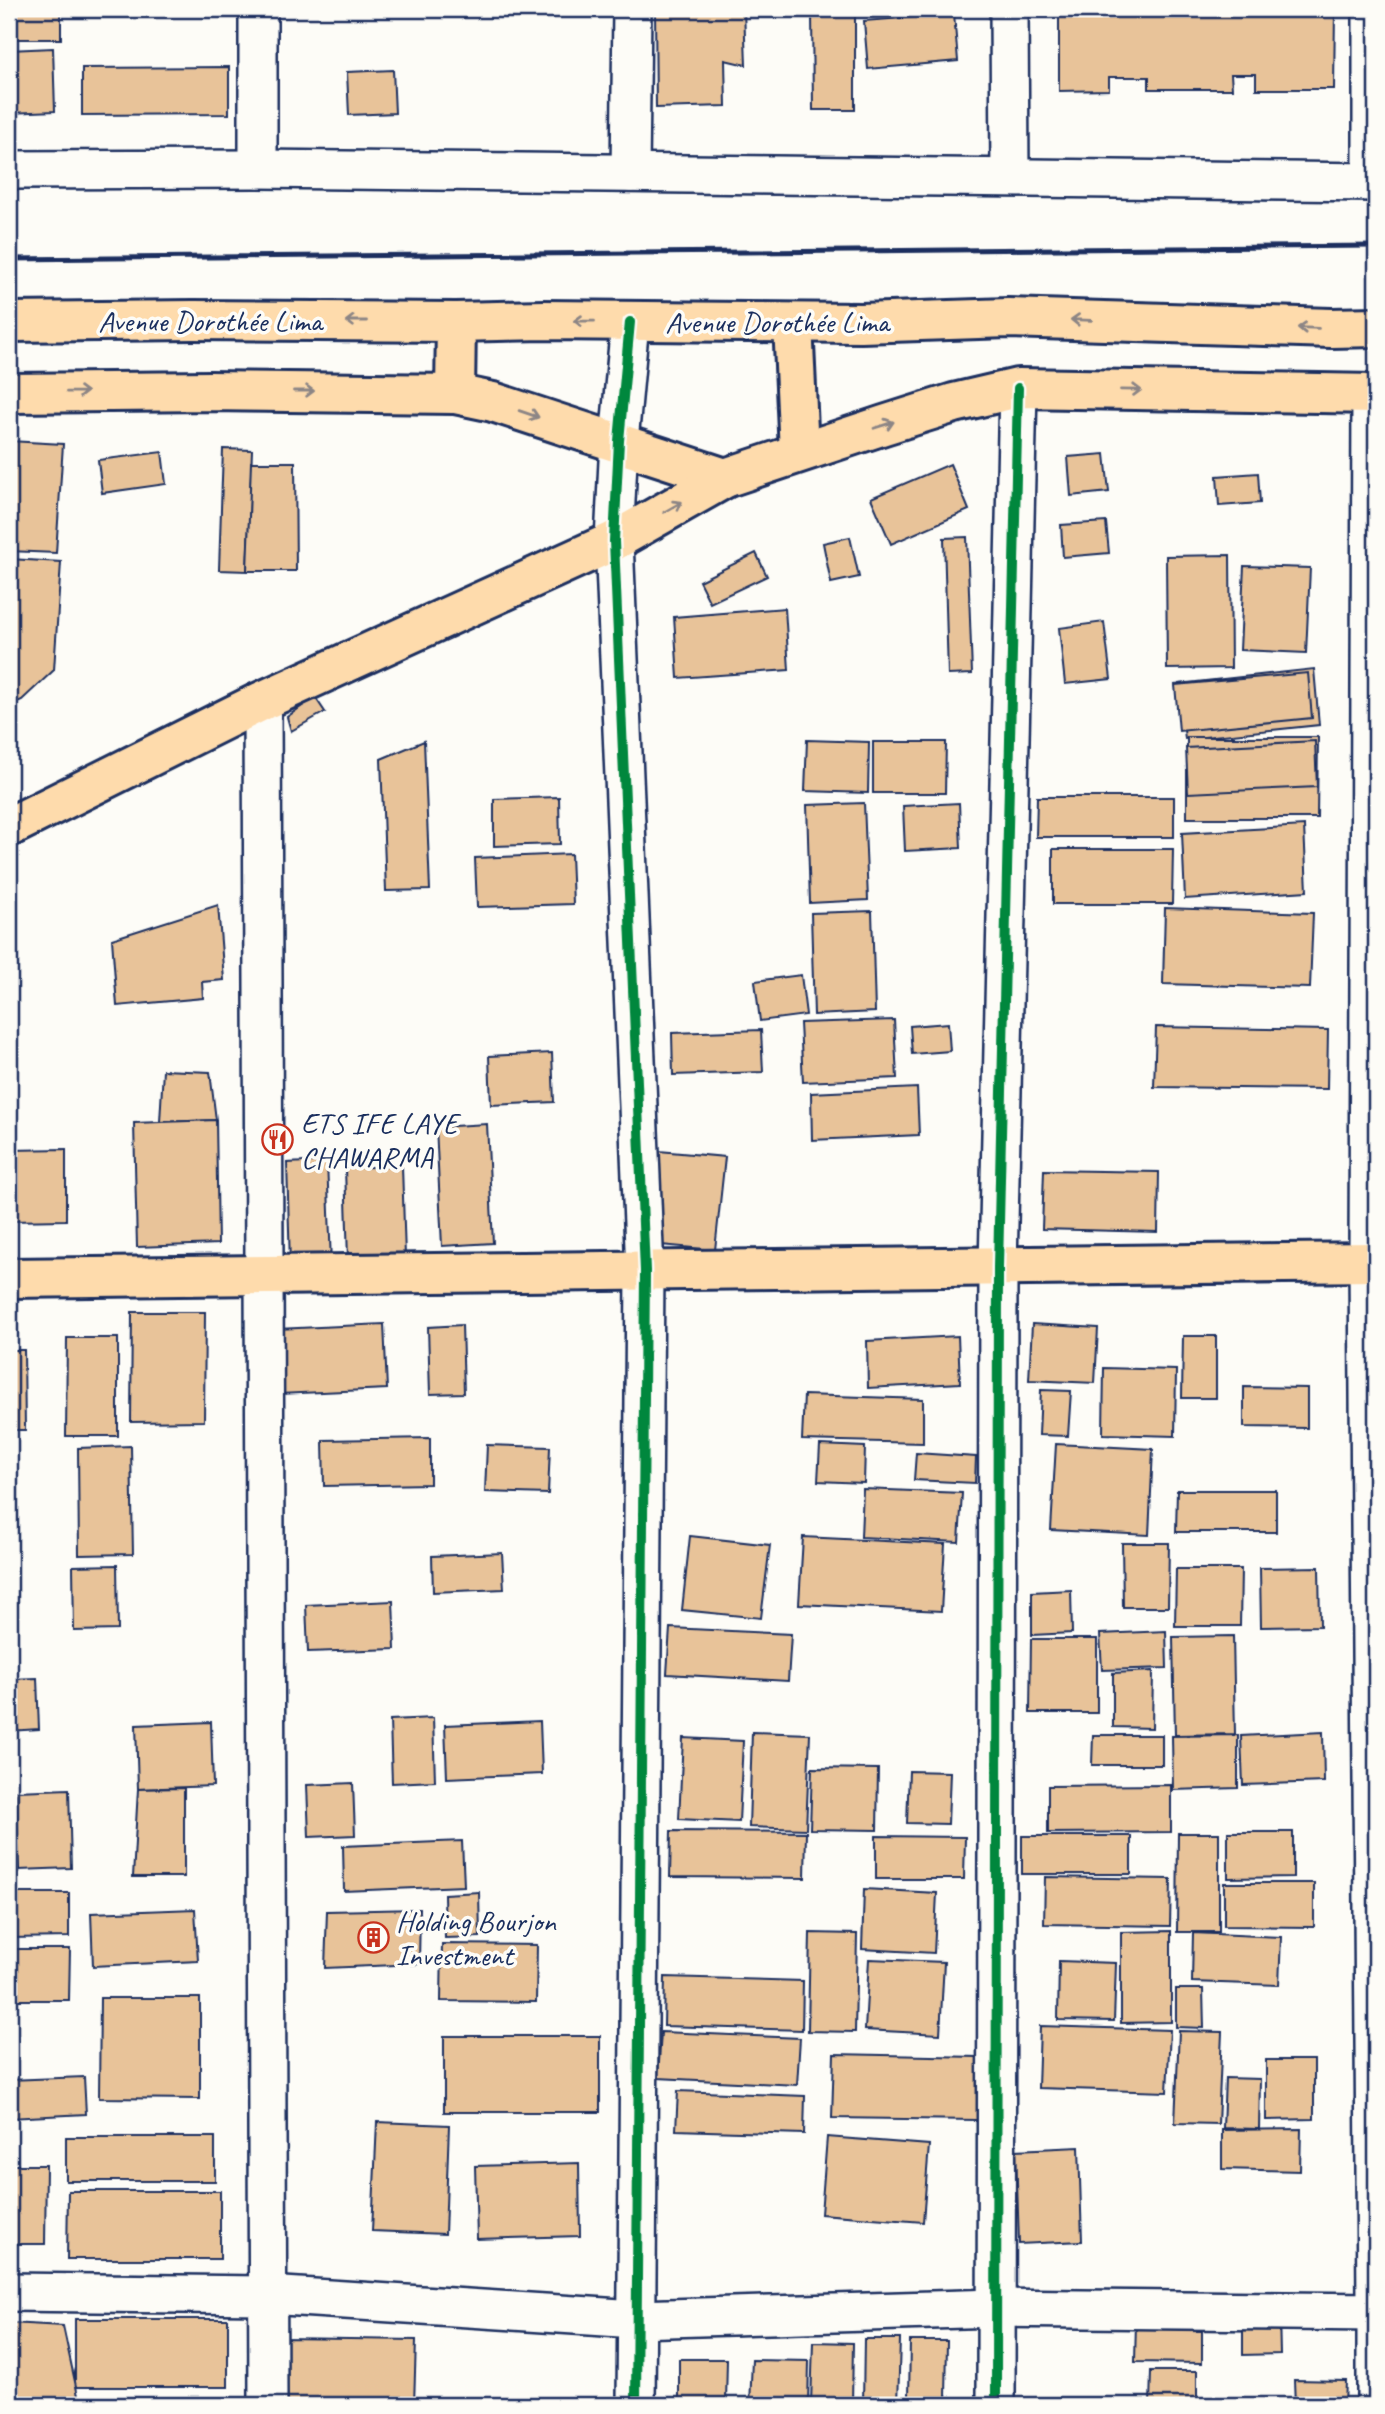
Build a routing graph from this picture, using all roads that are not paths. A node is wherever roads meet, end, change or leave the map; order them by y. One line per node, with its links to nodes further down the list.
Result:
1 (258, 9): 5 (street)
2 (632, 9): 7 (street)
3 (1009, 9): 8 (street)
4 (1372, 9): 9 (street)
5 (258, 169): 6 (street); 7 (street)
6 (9, 170)
7 (630, 173): 8 (street)
8 (1010, 177): 9 (street)
9 (1374, 182)
10 (9, 322): 11 (main road, Avenue Dorothée Lima, one-way to 10)
11 (456, 322): 12 (main road, Avenue Dorothée Lima, one-way to 11); 17 (main road)
12 (630, 322): 13 (main road, Avenue Dorothée Lima); 19 (street)
13 (793, 323): 14 (main road, Avenue Dorothée Lima, one-way to 13); 20 (main road)
14 (1376, 327)
15 (1018, 388): 18 (main road, one-way to 18); 20 (main road, one-way to 15); 26 (street)
16 (9, 393): 17 (main road, one-way to 17)
17 (455, 394): 19 (main road, one-way to 19)
18 (1374, 394): 25 (street)
19 (619, 441): 21 (main road); 22 (street)
20 (799, 453): 21 (main road)
21 (725, 478): 22 (main road, one-way to 21)
22 (614, 541): 23 (main road); 27 (street)
23 (262, 701): 24 (main road); 28 (street)
24 (9, 827)
25 (1372, 1262): 26 (main road); 32 (street)
26 (998, 1267): 27 (main road); 33 (street)
27 (645, 1271): 28 (main road); 35 (street)
28 (264, 1275): 29 (main road); 31 (street)
29 (9, 1278)
30 (9, 2292): 31 (street)
31 (268, 2295): 35 (street); 37 (street)
32 (1376, 2300)
33 (996, 2308): 34 (street); 35 (street); 39 (street)
34 (1376, 2312)
35 (636, 2319): 38 (street)
36 (1376, 2325): 40 (street)
37 (268, 2405)
38 (636, 2405)
39 (996, 2405)
40 (1376, 2405)

